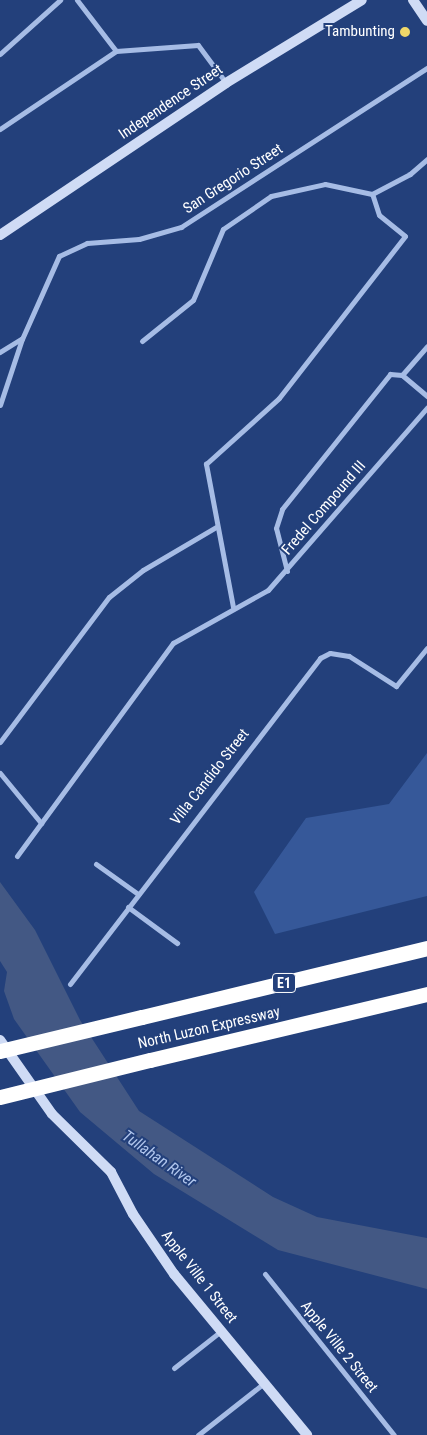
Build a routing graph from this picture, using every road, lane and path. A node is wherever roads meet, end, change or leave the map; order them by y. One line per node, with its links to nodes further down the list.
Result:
1 (60, 0): 7 (street)
2 (77, 0): 6 (street)
3 (362, 0): 9 (main road, Independence Street)
4 (412, 0): 5 (main road)
5 (427, 21)
6 (116, 51): 9 (street); 10 (street)
7 (0, 54)
8 (427, 68): 14 (street, San Gregorio Street)
9 (226, 83): 13 (main road, Independence Street)
10 (0, 130)
11 (427, 158): 12 (street)
12 (372, 194): 15 (street); 22 (street)
13 (0, 235)
14 (22, 339): 17 (street); 20 (street, San Gregorio Street)
15 (142, 341)
16 (427, 346): 18 (street, Fredel Compound III)
17 (0, 352)
18 (402, 376): 19 (street); 23 (street, Fredel Compound III)
19 (427, 396)
20 (0, 405)
21 (427, 408): 23 (street, Fredel Compound III)
22 (216, 527): 24 (street); 26 (street)
23 (287, 571): 24 (street)
24 (233, 607): 28 (street)
25 (427, 648): 31 (street, Villa Candido Street)
26 (0, 742)
27 (0, 773): 28 (street)
28 (42, 823): 29 (street)
29 (17, 856)
30 (96, 864): 31 (street)
31 (138, 894): 32 (street, Villa Candido Street)
32 (128, 907): 33 (street); 35 (street, Villa Candido Street)
33 (177, 944)
34 (427, 948): 38 (highway, North Luzon Expressway / E1, bridge)
35 (70, 984)
36 (427, 994): 39 (highway, North Luzon Expressway, bridge)
37 (0, 1040): 41 (main road, Apple Ville 1 Street)
38 (0, 1051)
39 (0, 1097)
40 (265, 1274): 46 (street, Apple Ville 2 Street)
41 (222, 1330): 42 (street); 43 (main road, Apple Ville 1 Street)
42 (174, 1368)
43 (264, 1383): 44 (main road, Apple Ville 1 Street); 45 (street)
44 (304, 1434)
45 (198, 1435)
46 (394, 1435)

